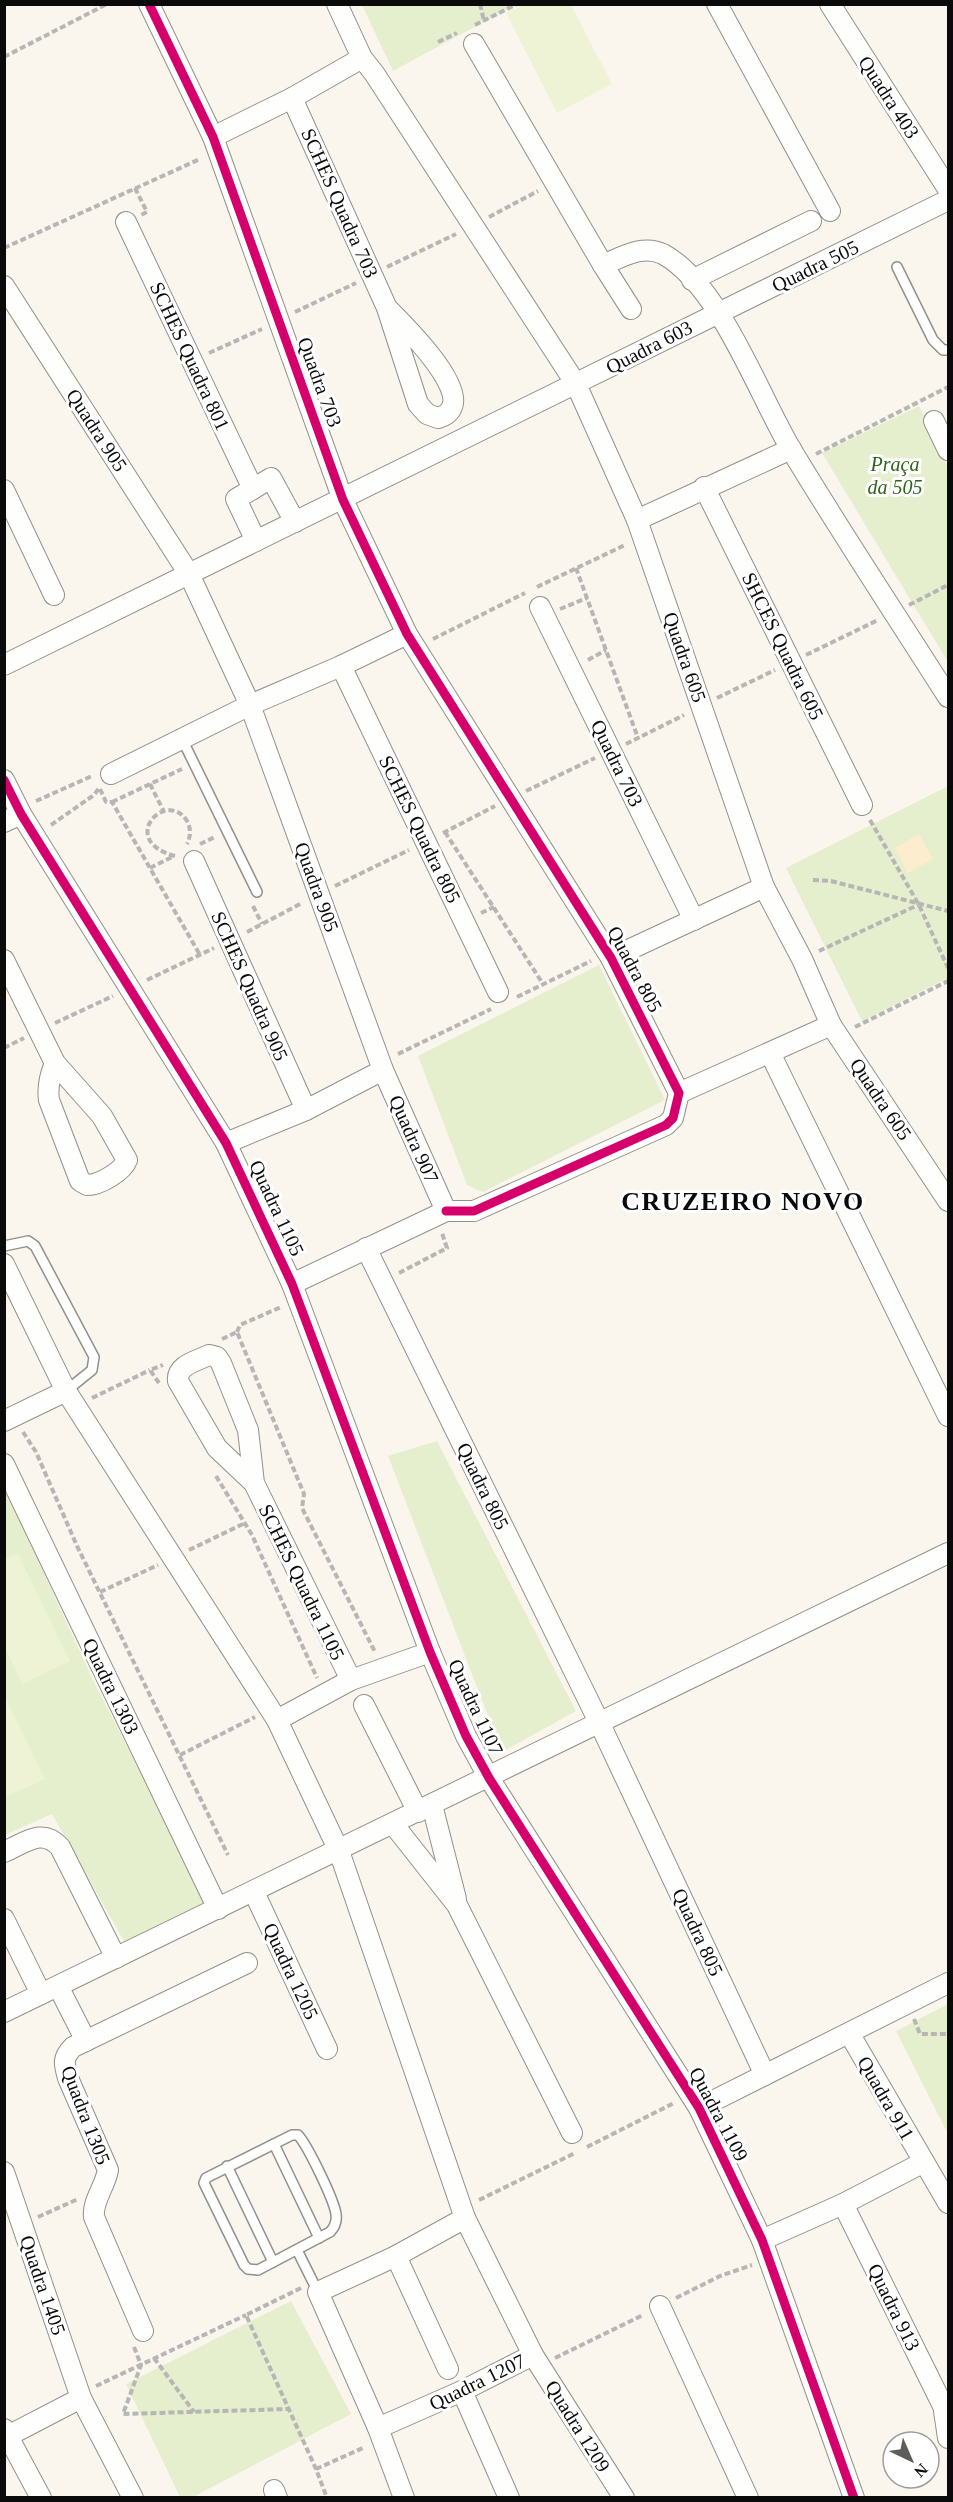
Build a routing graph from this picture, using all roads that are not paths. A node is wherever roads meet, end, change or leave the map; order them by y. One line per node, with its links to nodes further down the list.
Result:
1 (150, 4): 8 (street, Quadra 703)
2 (337, 4): 6 (street)
3 (717, 4): 11 (street)
4 (830, 4): 9 (street, Quadra 403)
5 (474, 44): 14 (street)
6 (362, 58): 7 (street); 22 (street)
7 (292, 99): 8 (street); 18 (street, SCHES Quadra 703)
8 (216, 144): 29 (street, Quadra 703)
9 (948, 189)
10 (948, 200): 20 (street, Quadra 505)
11 (830, 211)
12 (811, 221): 16 (street)
13 (126, 222): 27 (street, SCHES Quadra 801)
14 (603, 265): 16 (street); 19 (street)
15 (897, 267): 21 (lane)
16 (692, 280): 20 (street)
17 (4, 286): 33 (street, Quadra 905)
18 (387, 308): 18 (street, SCHES Quadra 703)
19 (631, 309)
20 (719, 312): 22 (street, Quadra 603); 25 (street)
21 (948, 350)
22 (576, 384): 29 (street); 30 (street)
23 (934, 421): 24 (street)
24 (948, 450)
25 (795, 456): 26 (street); 39 (street)
26 (704, 487): 30 (street); 44 (street, SHCES Quadra 605)
27 (253, 489): 31 (street); 32 (street)
28 (4, 490): 34 (street)
29 (343, 500): 31 (street); 36 (street, Quadra 703)
30 (638, 520): 47 (street, Quadra 605)
31 (295, 522): 32 (street)
32 (256, 541): 33 (street)
33 (189, 574): 37 (street); 40 (street, Quadra 905)
34 (54, 595)
35 (542, 611): 49 (street, Quadra 703)
36 (407, 633): 38 (street); 50 (street, Quadra 805)
37 (4, 665)
38 (341, 666): 40 (street); 52 (street, SCHES Quadra 805)
39 (948, 697)
40 (250, 705): 41 (street); 56 (street, Quadra 905)
41 (182, 739): 43 (street); 48 (lane)
42 (4, 780): 45 (street, Quadra 1105)
43 (105, 781)
44 (862, 805)
45 (15, 815): 59 (street, Quadra 1105)
46 (184, 856): 58 (street, SCHES Quadra 905)
47 (764, 887): 49 (street); 53 (street, Quadra 605)
48 (257, 892)
49 (694, 920): 50 (street)
50 (611, 958): 57 (street, Quadra 805)
51 (4, 960): 55 (street)
52 (498, 992)
53 (835, 1030): 54 (street); 60 (street, Quadra 605)
54 (770, 1053): 57 (street); 67 (street)
55 (56, 1064): 55 (street)
56 (383, 1070): 58 (street, Quadra 907); 61 (street, Quadra 907)
57 (679, 1093): 61 (street)
58 (306, 1110): 59 (street, Quadra 907)
59 (226, 1143): 65 (street, Quadra 1105)
60 (948, 1201)
61 (446, 1211): 63 (street)
62 (4, 1246): 66 (lane)
63 (366, 1248): 65 (street); 76 (street, Quadra 805)
64 (4, 1264): 66 (street)
65 (295, 1292): 72 (street, Quadra 1105)
66 (71, 1399): 68 (street); 75 (street)
67 (948, 1416)
68 (4, 1421)
69 (4, 1464): 84 (street, Quadra 1303)
70 (254, 1483): 70 (street, SCHES Quadra 1105); 73 (street, SCHES Quadra 1105)
71 (948, 1552): 76 (street)
72 (430, 1652): 73 (street, Quadra 1107); 77 (street, Quadra 1107)
73 (351, 1680): 75 (street, Quadra 1107)
74 (364, 1705): 78 (street)
75 (274, 1714): 80 (street)
76 (600, 1724): 77 (street); 94 (street, Quadra 805)
77 (489, 1778): 78 (street); 95 (street, Quadra 1109)
78 (425, 1809): 79 (street); 83 (street)
79 (393, 1824): 80 (street); 83 (street)
80 (339, 1851): 82 (street); 103 (street)
81 (4, 1852): 86 (street)
82 (254, 1892): 84 (street); 93 (street, Quadra 1205)
83 (457, 1905): 96 (street)
84 (218, 1909): 86 (street)
85 (4, 1919): 89 (street, Quadra 1305)
86 (116, 1958): 89 (street)
87 (247, 1963): 92 (street, Quadra 1305)
88 (948, 1983): 91 (street)
89 (50, 1990): 90 (street); 92 (street, Quadra 1305)
90 (4, 2012)
91 (849, 2033): 94 (street); 98 (street, Quadra 911)
92 (86, 2041): 111 (street, Quadra 1305)
93 (327, 2049)
94 (765, 2075): 95 (street)
95 (699, 2108): 105 (street, Quadra 1109)
96 (572, 2133)
97 (274, 2144): 99 (lane); 104 (lane); 104 (lane)
98 (924, 2163): 101 (street); 102 (street)
99 (227, 2166): 108 (lane); 108 (lane)
100 (4, 2172): 115 (street, Quadra 1405)
101 (948, 2203)
102 (843, 2204): 105 (street); 116 (street, Quadra 913)
103 (465, 2218): 107 (street); 112 (street, Quadra 1207)
104 (319, 2238): 106 (lane)
105 (762, 2240): 126 (street, Quadra 1109)
106 (297, 2250): 108 (lane); 109 (lane)
107 (396, 2256): 109 (street); 113 (street, Quadra 1207)
108 (273, 2262)
109 (315, 2287): 118 (street)
110 (660, 2306): 125 (street)
111 (143, 2331)
112 (533, 2355): 114 (street, Quadra 1207); 124 (street, Quadra 1209)
113 (448, 2368)
114 (462, 2391): 118 (street, Quadra 1207); 123 (street)
115 (80, 2396): 117 (street); 121 (street, Quadra 1405)
116 (946, 2414): 119 (street, Quadra 913)
117 (6, 2434): 120 (street)
118 (381, 2434): 122 (street)
119 (948, 2438)
120 (41, 2498)
121 (133, 2498)
122 (404, 2498)
123 (509, 2498)
124 (624, 2498)
125 (748, 2498)
126 (854, 2498)

